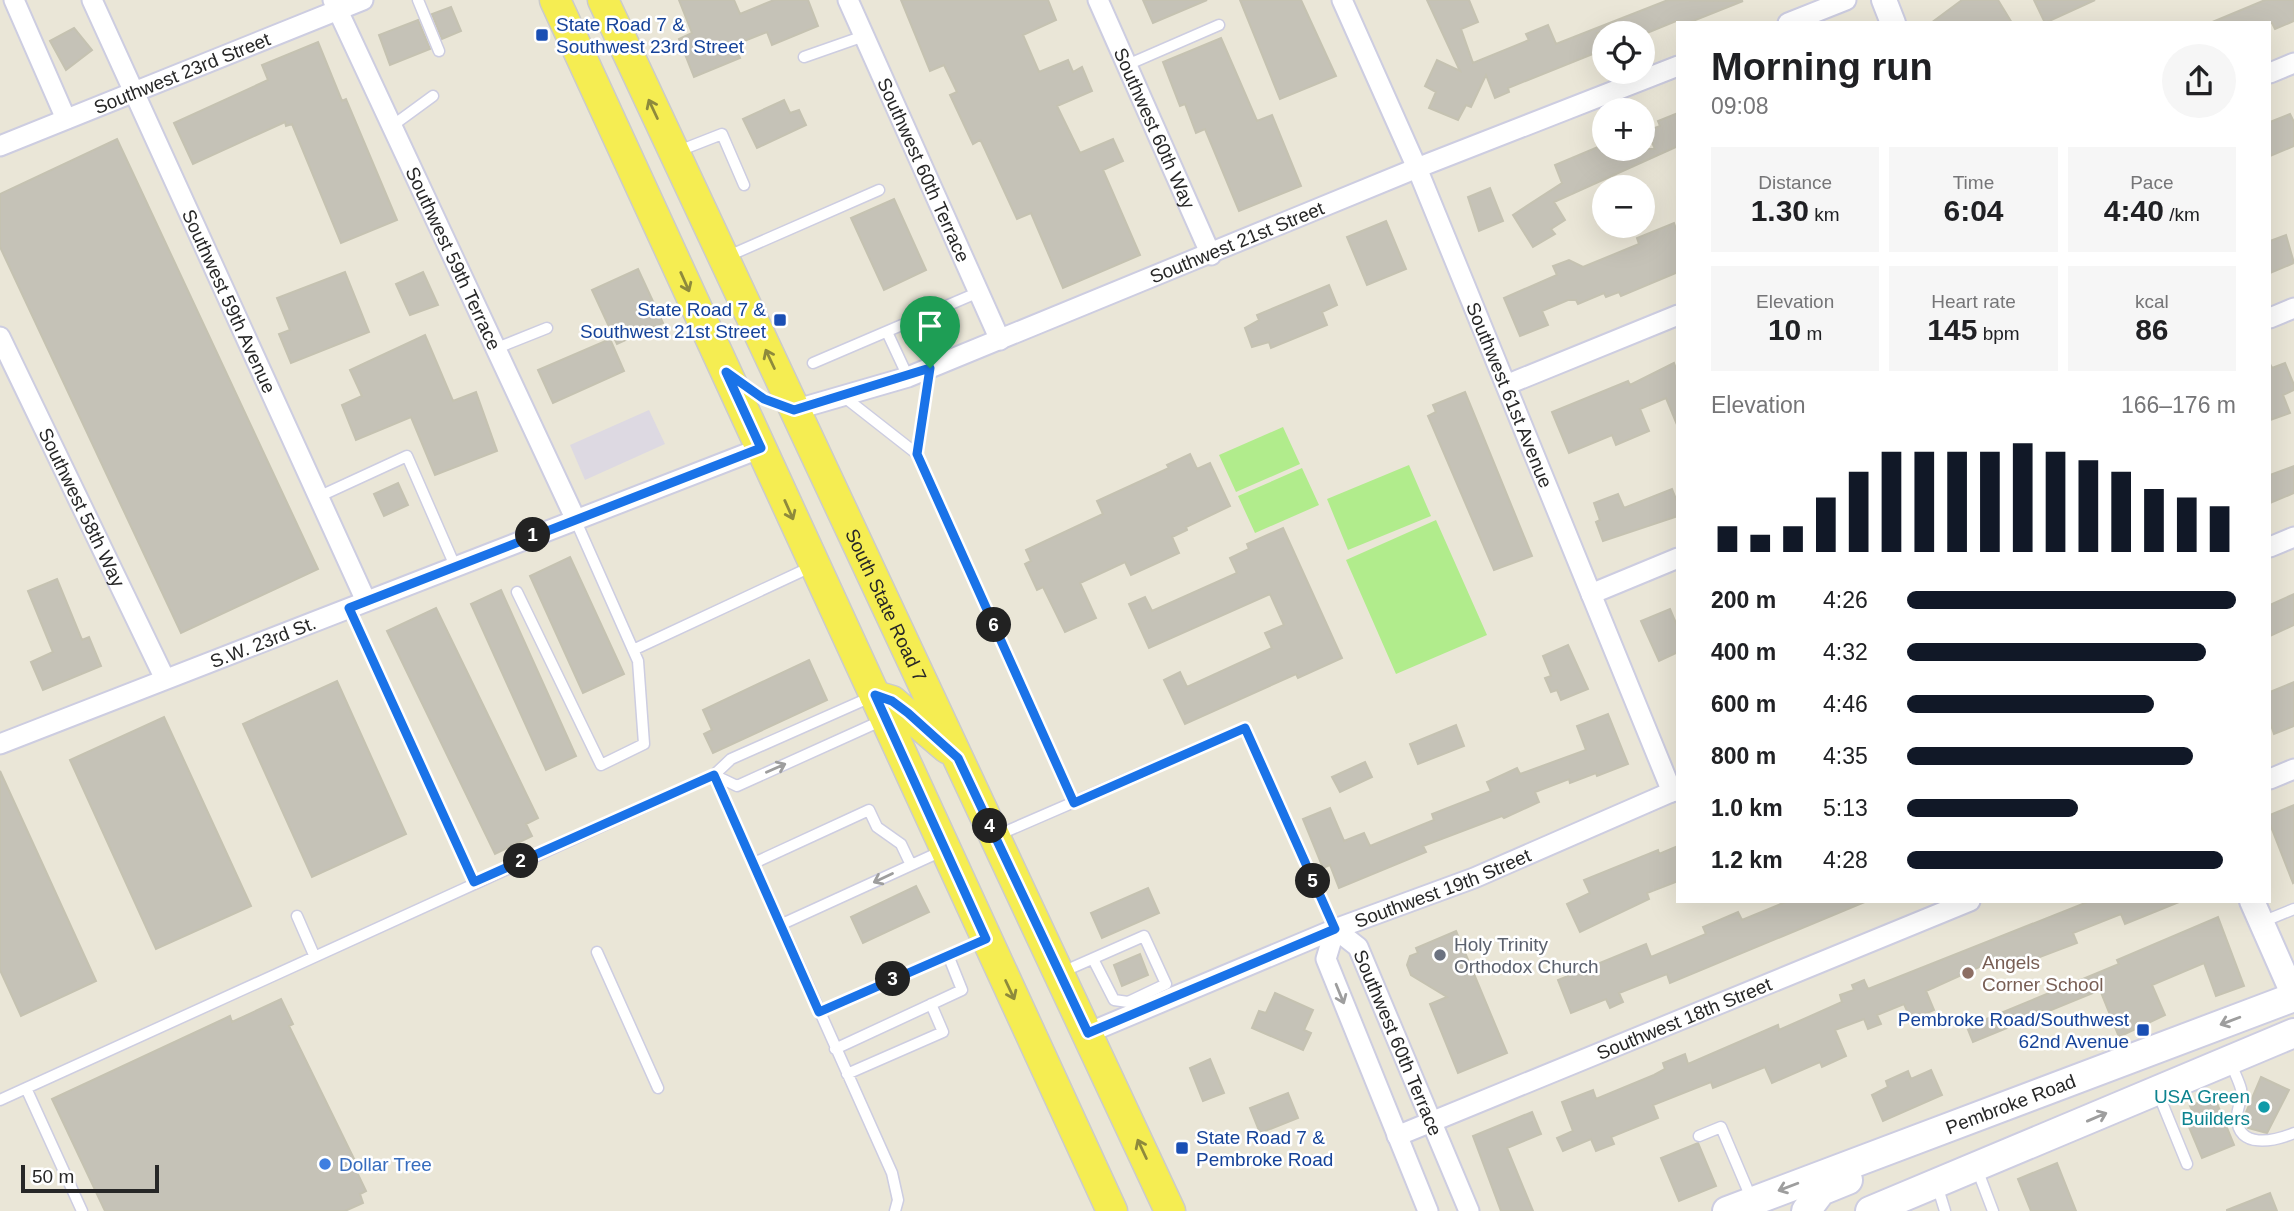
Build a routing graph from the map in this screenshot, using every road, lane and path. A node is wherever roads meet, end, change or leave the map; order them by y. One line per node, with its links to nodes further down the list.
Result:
1 (14, 0): 25 (street)
2 (92, 0): 23 (street, Southwest 59th Avenue)
3 (363, 0): 12 (street, Southwest 23rd Street)
4 (418, 0): 17 (lane)
5 (555, 0): 45 (main road, one-way to 45)
6 (603, 0): 28 (main road, South State Road 7, one-way to 6)
7 (848, 0): 16 (street, Southwest 60th Terrace)
8 (1098, 0): 20 (street, Southwest 60th Way)
9 (1342, 0): 29 (street, Southwest 61st Avenue)
10 (1846, 0): 13 (street)
11 (1884, 0): 14 (street)
12 (335, 5): 23 (street, Southwest 23rd Street); 26 (street, Southwest 59th Terrace)
13 (1793, 21)
14 (1892, 21)
15 (1219, 25): 20 (lane)
16 (864, 36): 18 (lane); 34 (street, Southwest 60th Terrace)
17 (439, 51)
18 (804, 57)
19 (2294, 63): 22 (street)
20 (1127, 65): 32 (street, Southwest 60th Way)
21 (1676, 67): 29 (street, Southwest 21st Street)
22 (2271, 73)
23 (134, 91): 25 (street, Southwest 23rd Street); 53 (street, Southwest 59th Avenue)
24 (433, 96): 26 (lane)
25 (66, 119): 27 (street, Southwest 23rd Street)
26 (392, 126): 42 (street, Southwest 59th Terrace)
27 (0, 146)
28 (674, 153): 30 (lane); 33 (main road, South State Road 7)
29 (1417, 168): 32 (street, Southwest 21st Street); 47 (street, Southwest 61st Avenue)
30 (744, 185)
31 (878, 190): 33 (lane)
32 (1211, 255): 41 (street, Southwest 21st Street)
33 (722, 258): 49 (main road, South State Road 7, one-way to 33)
34 (979, 292): 39 (lane); 41 (street, Southwest 60th Terrace)
35 (2294, 308): 37 (street)
36 (1676, 316): 47 (street)
37 (2271, 318)
38 (547, 328): 42 (lane)
39 (887, 332): 43 (lane); 46 (lane)
40 (0, 337): 64 (street, Southwest 58th Way)
41 (1000, 340): 44 (street, Southwest 21st Street)
42 (497, 348): 54 (street, Southwest 59th Terrace)
43 (813, 363)
44 (930, 368): 46 (street, Southwest 21st Street); 51 (lane)
45 (726, 372): 49 (main road); 50 (main road)
46 (908, 377): 48 (street, Southwest 21st Street)
47 (1506, 385): 61 (street, Southwest 61st Avenue)
48 (843, 396): 49 (street, Southwest 21st Street); 51 (lane)
49 (794, 410): 52 (main road, South State Road 7)
50 (761, 448): 52 (main road); 54 (street, S.W. 23rd St.); 59 (main road, one-way to 59)
51 (917, 454): 72 (lane)
52 (831, 487): 67 (main road, South State Road 7)
53 (318, 497): 58 (lane); 62 (street, Southwest 59th Avenue)
54 (575, 518): 58 (street, S.W. 23rd St.); 63 (lane)
55 (2294, 537): 56 (street)
56 (2271, 547)
57 (1676, 559): 61 (street)
58 (455, 566): 62 (street, S.W. 23rd St.)
59 (814, 566): 63 (lane); 65 (main road)
60 (517, 593): 63 (lane)
61 (1591, 594): 71 (street, Southwest 61st Avenue)
62 (357, 605): 64 (street, S.W. 23rd St.); 77 (lane)
63 (633, 650)
64 (165, 679): 66 (street, S.W. 23rd St.)
65 (881, 707): 67 (main road); 69 (lane); 69 (lane, one-way to 65); 74 (main road)
66 (0, 744)
67 (958, 758): 73 (main road, South State Road 7)
68 (2294, 769): 70 (street)
69 (714, 775): 75 (lane); 77 (lane)
70 (2271, 779)
71 (1675, 790): 83 (street, Southwest 19th Street)
72 (1074, 803): 73 (lane); 83 (lane)
73 (995, 836): 89 (main road, South State Road 7)
74 (945, 849): 76 (lane); 84 (main road)
75 (754, 863): 76 (lane); 82 (lane)
76 (911, 865): 82 (lane, one-way to 82)
77 (474, 882): 87 (lane)
78 (1965, 903): 104 (street, Southwest 18th Street)
79 (2294, 909): 80 (lane)
80 (2257, 912): 90 (street)
81 (297, 916): 87 (lane)
82 (780, 925): 93 (lane)
83 (1335, 929): 91 (street, Southwest 19th Street); 104 (street, Southwest 60th Terrace); 106 (street, Southwest 60th Terrace, one-way to 106)
84 (986, 939): 86 (lane); 114 (main road, one-way to 114)
85 (597, 952): 100 (lane)
86 (948, 955): 92 (lane); 93 (lane)
87 (314, 956): 99 (lane)
88 (1093, 958): 89 (lane); 91 (lane); 91 (lane)
89 (1060, 973): 94 (main road, South State Road 7)
90 (2294, 996): 102 (main road, Pembroke Road, one-way to 102)
91 (1154, 997): 94 (street, Southwest 19th Street)
92 (931, 1004): 96 (lane); 98 (lane)
93 (819, 1012): 96 (lane)
94 (1088, 1033): 115 (main road, South State Road 7, one-way to 94)
95 (2294, 1033): 97 (main road)
96 (835, 1049): 98 (lane)
97 (2230, 1060): 101 (main road); 105 (lane)
98 (846, 1074): 113 (lane)
99 (26, 1088): 103 (lane); 112 (lane)
100 (659, 1088)
101 (2157, 1091): 108 (lane); 109 (main road, one-way to 101)
102 (2024, 1098): 111 (main road, Pembroke Road, one-way to 111); 118 (main road)
103 (0, 1100)
104 (1431, 1121): 106 (street, Southwest 18th Street); 117 (street, Southwest 60th Terrace)
105 (2294, 1133)
106 (1397, 1136): 116 (street, Southwest 60th Terrace)
107 (1699, 1136): 111 (lane)
108 (2187, 1164)
109 (1976, 1168): 110 (main road); 121 (lane)
110 (1937, 1184): 119 (main road); 120 (lane)
111 (1740, 1206)
112 (82, 1211)
113 (895, 1211)
114 (1112, 1211)
115 (1170, 1211)
116 (1428, 1211)
117 (1469, 1211)
118 (1806, 1211)
119 (1870, 1211)
120 (1945, 1211)
121 (1993, 1211)

